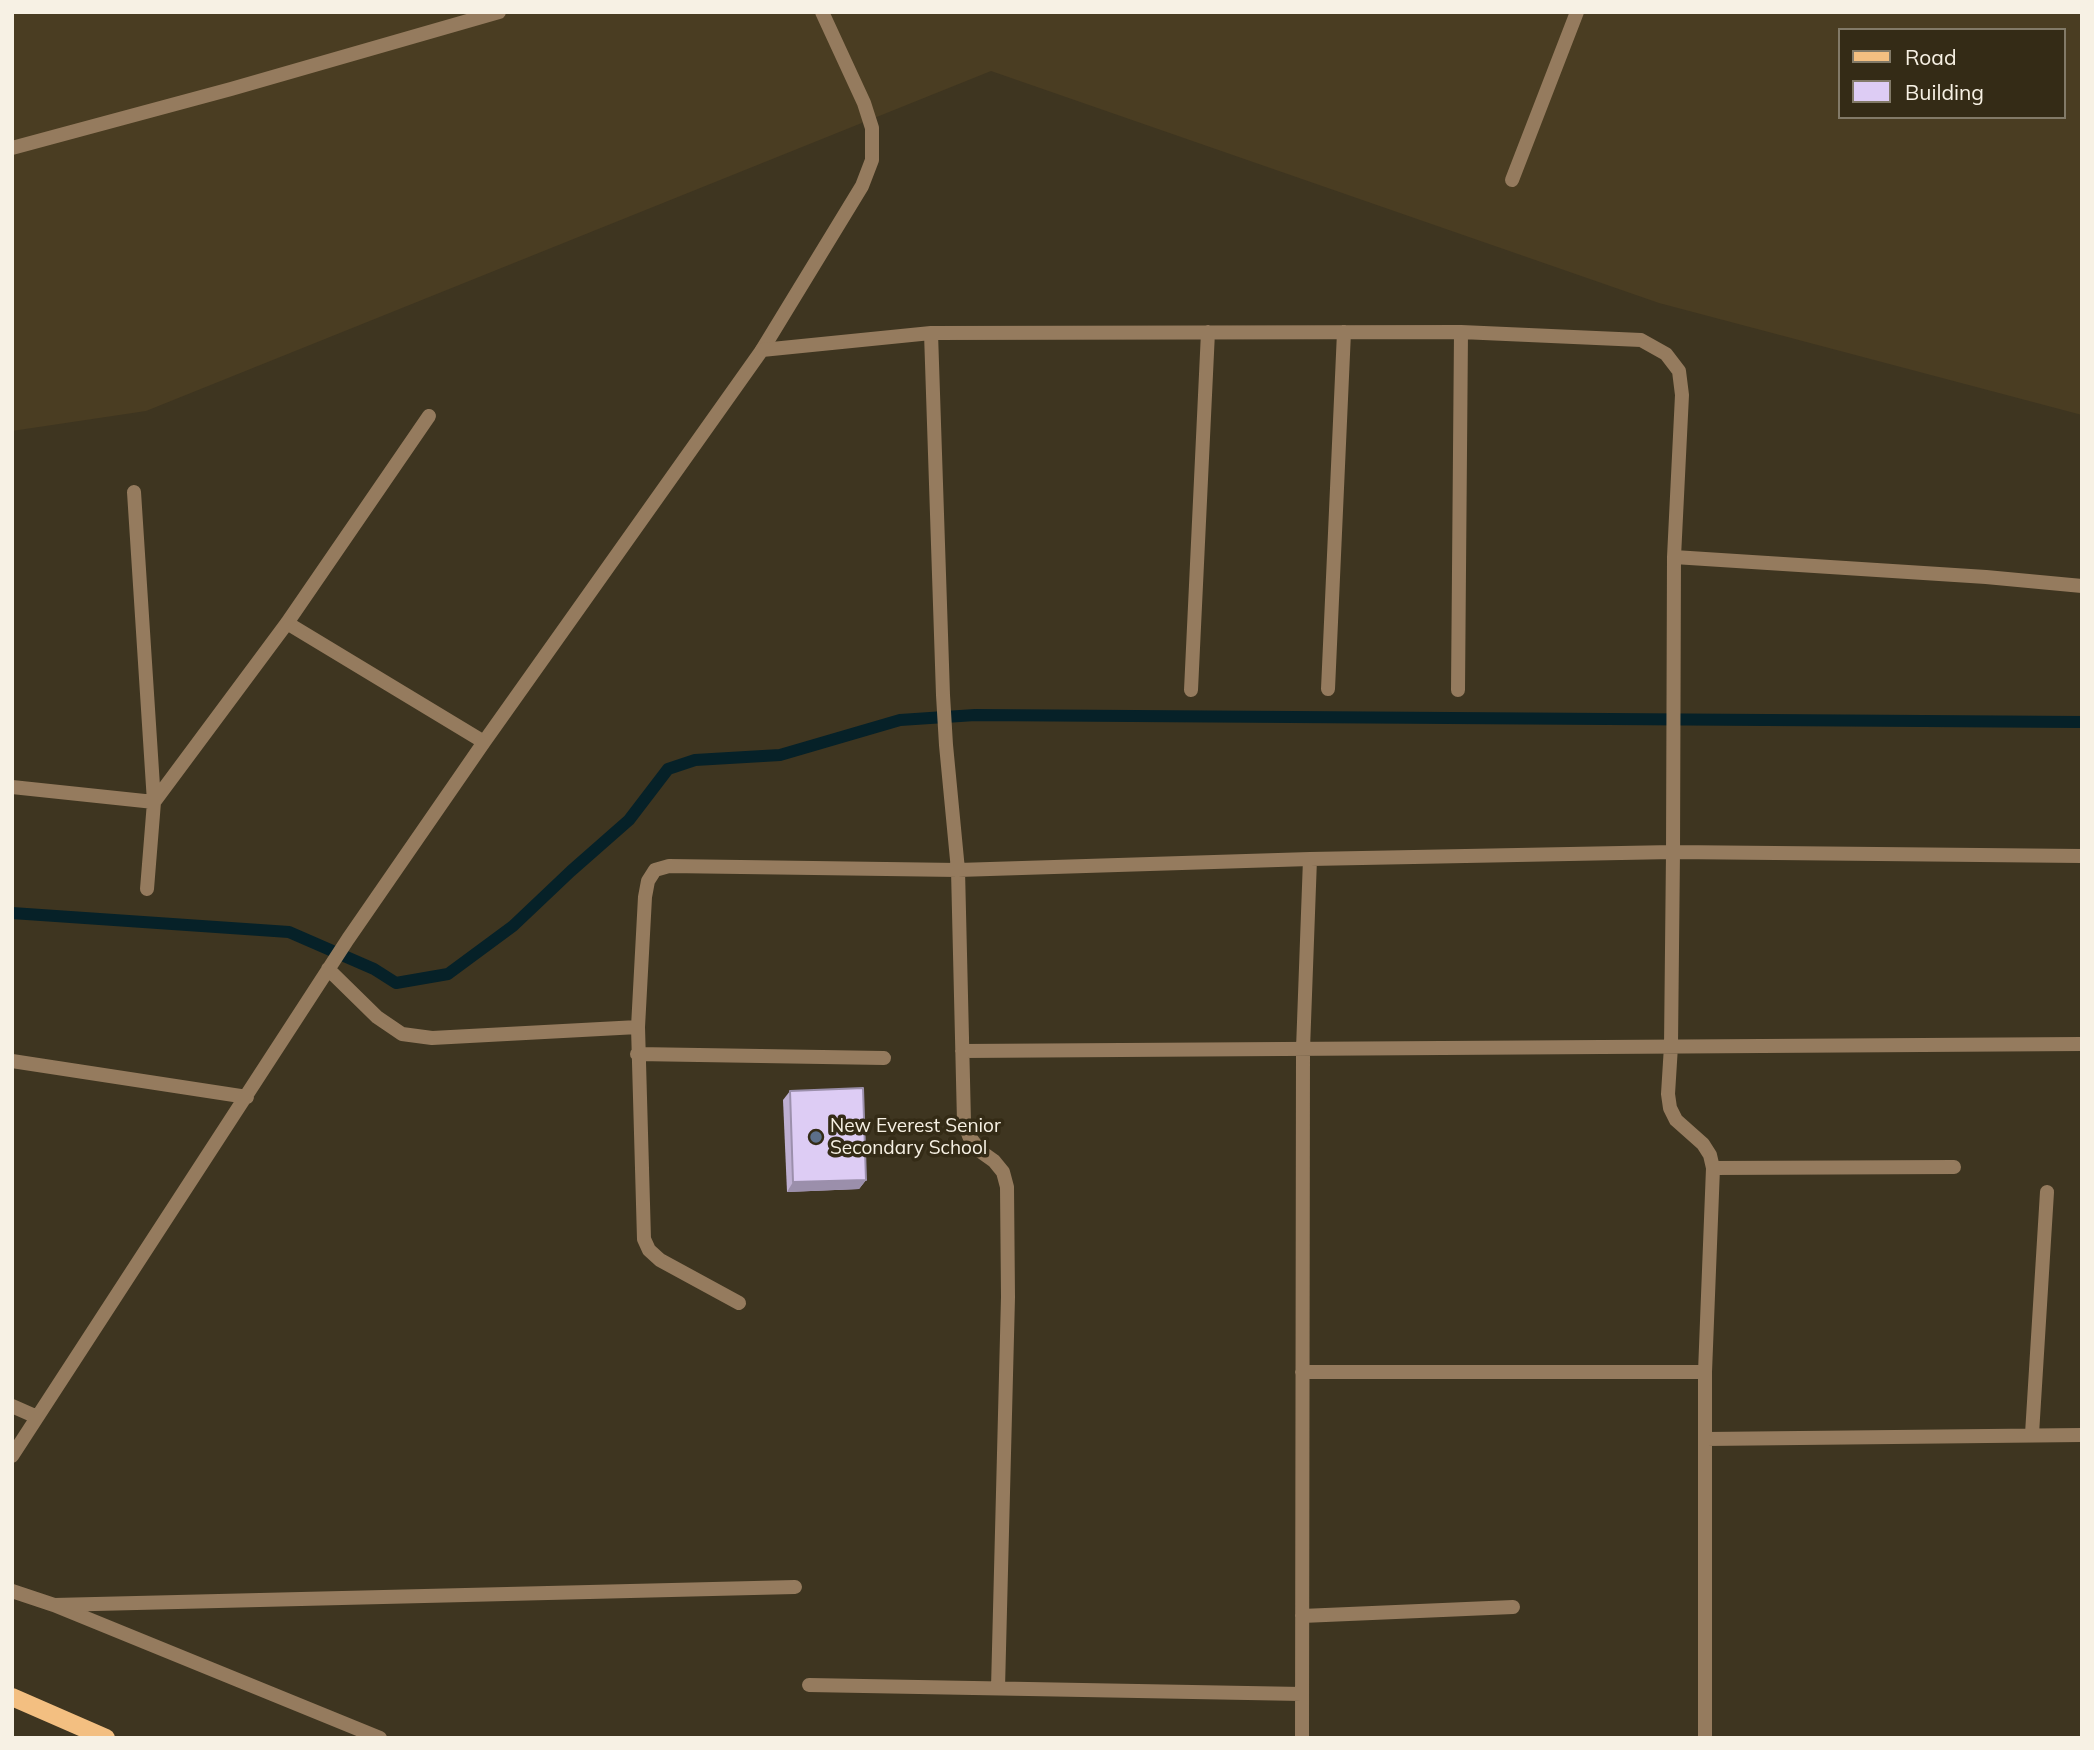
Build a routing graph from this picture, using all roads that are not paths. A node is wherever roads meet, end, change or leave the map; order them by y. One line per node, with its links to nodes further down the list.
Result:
1 (499, 12): 4 (street)
2 (822, 12): 10 (street)
3 (1577, 12): 5 (street)
4 (12, 148)
5 (1512, 180)
6 (1208, 332): 7 (street); 9 (street); 17 (street)
7 (1344, 332): 8 (street); 16 (street)
8 (1461, 332): 13 (street); 18 (street)
9 (932, 333): 10 (street); 25 (street)
10 (762, 350): 19 (street)
11 (429, 416): 15 (street)
12 (134, 492): 21 (street)
13 (1674, 557): 14 (street); 22 (street)
14 (2082, 586)
15 (287, 623): 19 (street); 21 (street)
16 (1328, 689)
17 (1191, 690)
18 (1458, 690)
19 (484, 742): 27 (street)
20 (12, 787): 21 (street)
21 (154, 802): 26 (street)
22 (1673, 852): 23 (street); 24 (street); 30 (street)
23 (2082, 856)
24 (1310, 859): 25 (street); 31 (street)
25 (958, 870): 28 (street); 32 (street)
26 (147, 889)
27 (330, 966): 28 (street); 36 (street)
28 (638, 1027): 33 (street)
29 (2082, 1044): 30 (street)
30 (1671, 1046): 31 (street); 38 (street)
31 (1303, 1049): 32 (street); 41 (street)
32 (962, 1051): 55 (street)
33 (638, 1054): 34 (street); 40 (street)
34 (884, 1058)
35 (12, 1061): 36 (street)
36 (247, 1097): 44 (street)
37 (1954, 1167): 38 (street)
38 (1713, 1168): 42 (street)
39 (2047, 1192): 45 (street)
40 (739, 1303)
41 (1303, 1372): 42 (street); 53 (street)
42 (1705, 1372): 47 (street)
43 (12, 1406): 44 (street)
44 (37, 1416): 48 (street)
45 (2032, 1434): 46 (street); 47 (street)
46 (2082, 1435)
47 (1706, 1439): 61 (street)
48 (12, 1456)
49 (795, 1587): 51 (street)
50 (12, 1591): 51 (street)
51 (54, 1605): 59 (street)
52 (1513, 1607): 53 (street)
53 (1302, 1616): 56 (street)
54 (809, 1685): 55 (street)
55 (998, 1688): 56 (street)
56 (1302, 1694): 60 (street)
57 (12, 1697): 58 (main road)
58 (106, 1738)
59 (380, 1738)
60 (1302, 1738)
61 (1704, 1738)

